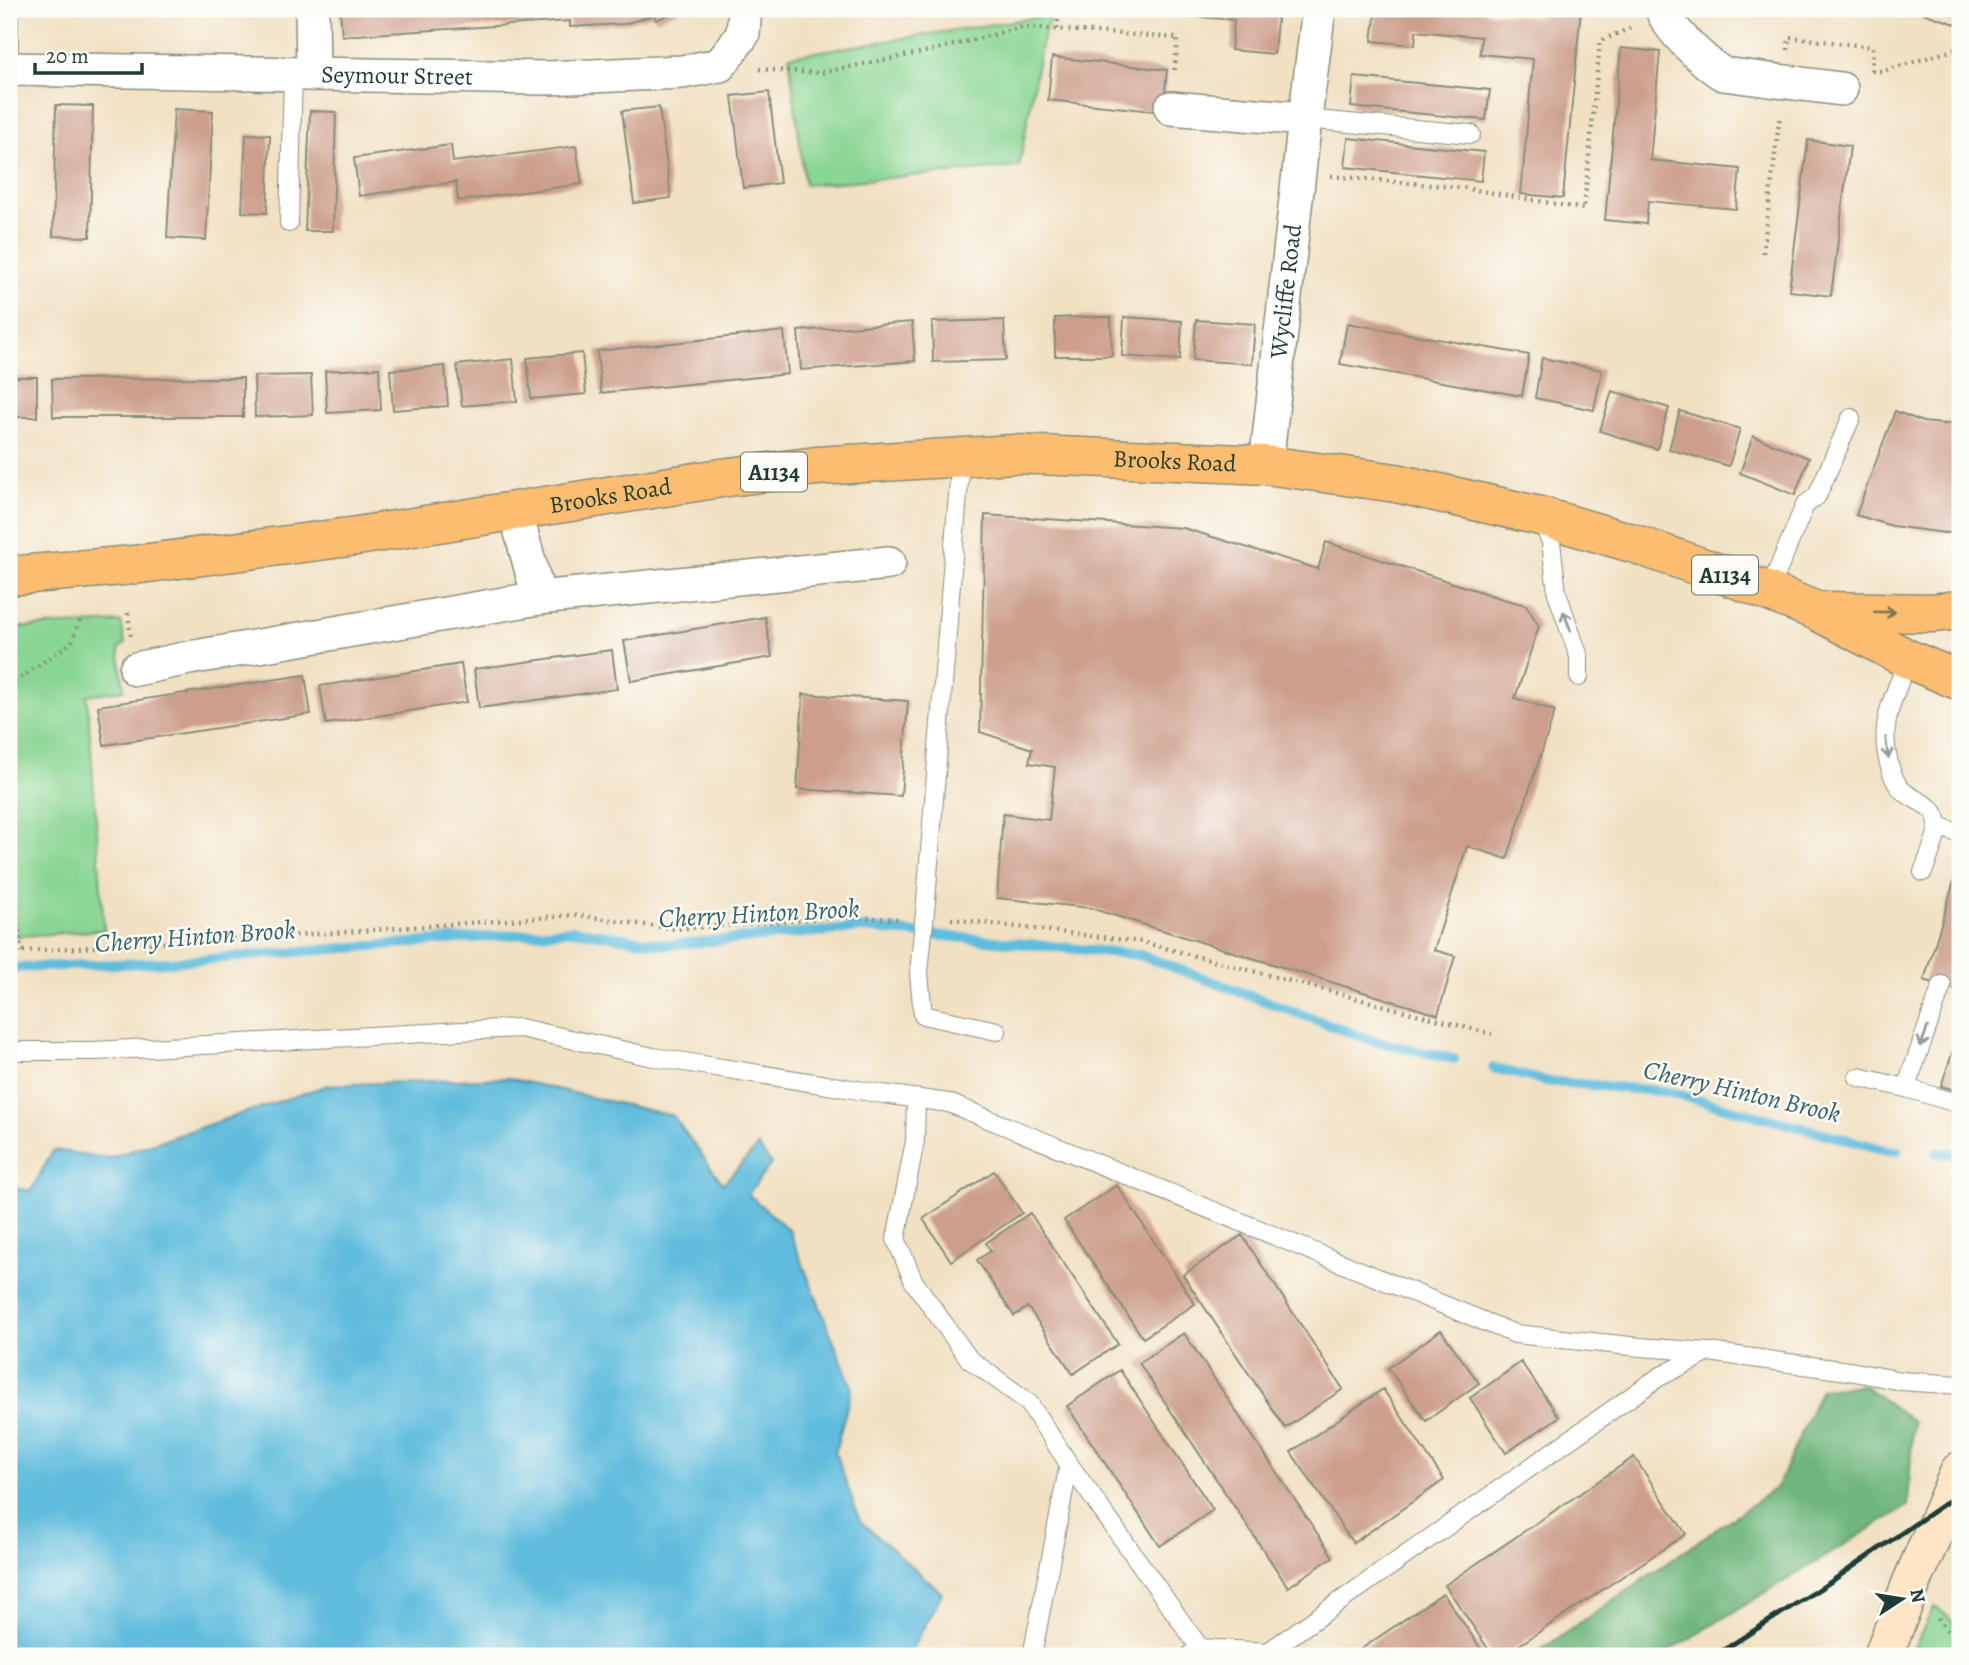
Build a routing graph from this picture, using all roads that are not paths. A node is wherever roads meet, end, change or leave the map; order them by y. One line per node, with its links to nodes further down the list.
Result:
1 (9, 9): 6 (lane)
2 (312, 9): 7 (street)
3 (745, 9): 7 (street, Seymour Street)
4 (1320, 9): 10 (street, Wycliffe Road)
5 (1662, 11): 8 (street)
6 (9, 67): 7 (street, Seymour Street)
7 (303, 74): 12 (lane)
8 (1841, 89)
9 (1171, 108): 10 (street)
10 (1305, 118): 11 (lane); 15 (street, Wycliffe Road)
11 (1471, 134)
12 (289, 223)
13 (1851, 418): 20 (lane)
14 (961, 456): 15 (main road, Brooks Road / A1134); 16 (main road, Brooks Road / A1134); 32 (lane)
15 (1266, 465): 17 (main road, Brooks Road / A1134)
16 (515, 510): 19 (main road, Brooks Road / A1134); 21 (street, Brooks Road)
17 (1540, 516): 20 (main road, Brooks Road / A1134); 26 (lane, one-way to 17)
18 (888, 564): 21 (street)
19 (9, 576)
20 (1769, 591): 23 (main road, Brooks Road / A1134)
21 (539, 598): 25 (street)
22 (1960, 610): 23 (main road, Brooks Road / A1134, one-way to 22)
23 (1817, 611): 24 (main road, Brooks Road / A1134)
24 (1908, 659): 27 (main road, Brooks Road / A1134); 28 (lane, one-way to 28)
25 (136, 669)
26 (1579, 677)
27 (1960, 681)
28 (1938, 826): 29 (lane); 30 (lane)
29 (1960, 834)
30 (1923, 872)
31 (1942, 985): 35 (lane, one-way to 35)
32 (997, 1031)
33 (9, 1051): 36 (lane)
34 (1858, 1077): 35 (lane)
35 (1906, 1088): 37 (lane)
36 (916, 1098): 38 (lane); 40 (lane)
37 (1960, 1104)
38 (1709, 1352): 39 (lane); 42 (lane)
39 (1960, 1385)
40 (1069, 1464): 42 (lane); 43 (lane)
41 (1960, 1471): 44 (street)
42 (1194, 1652)
43 (1032, 1656)
44 (1883, 1656)

